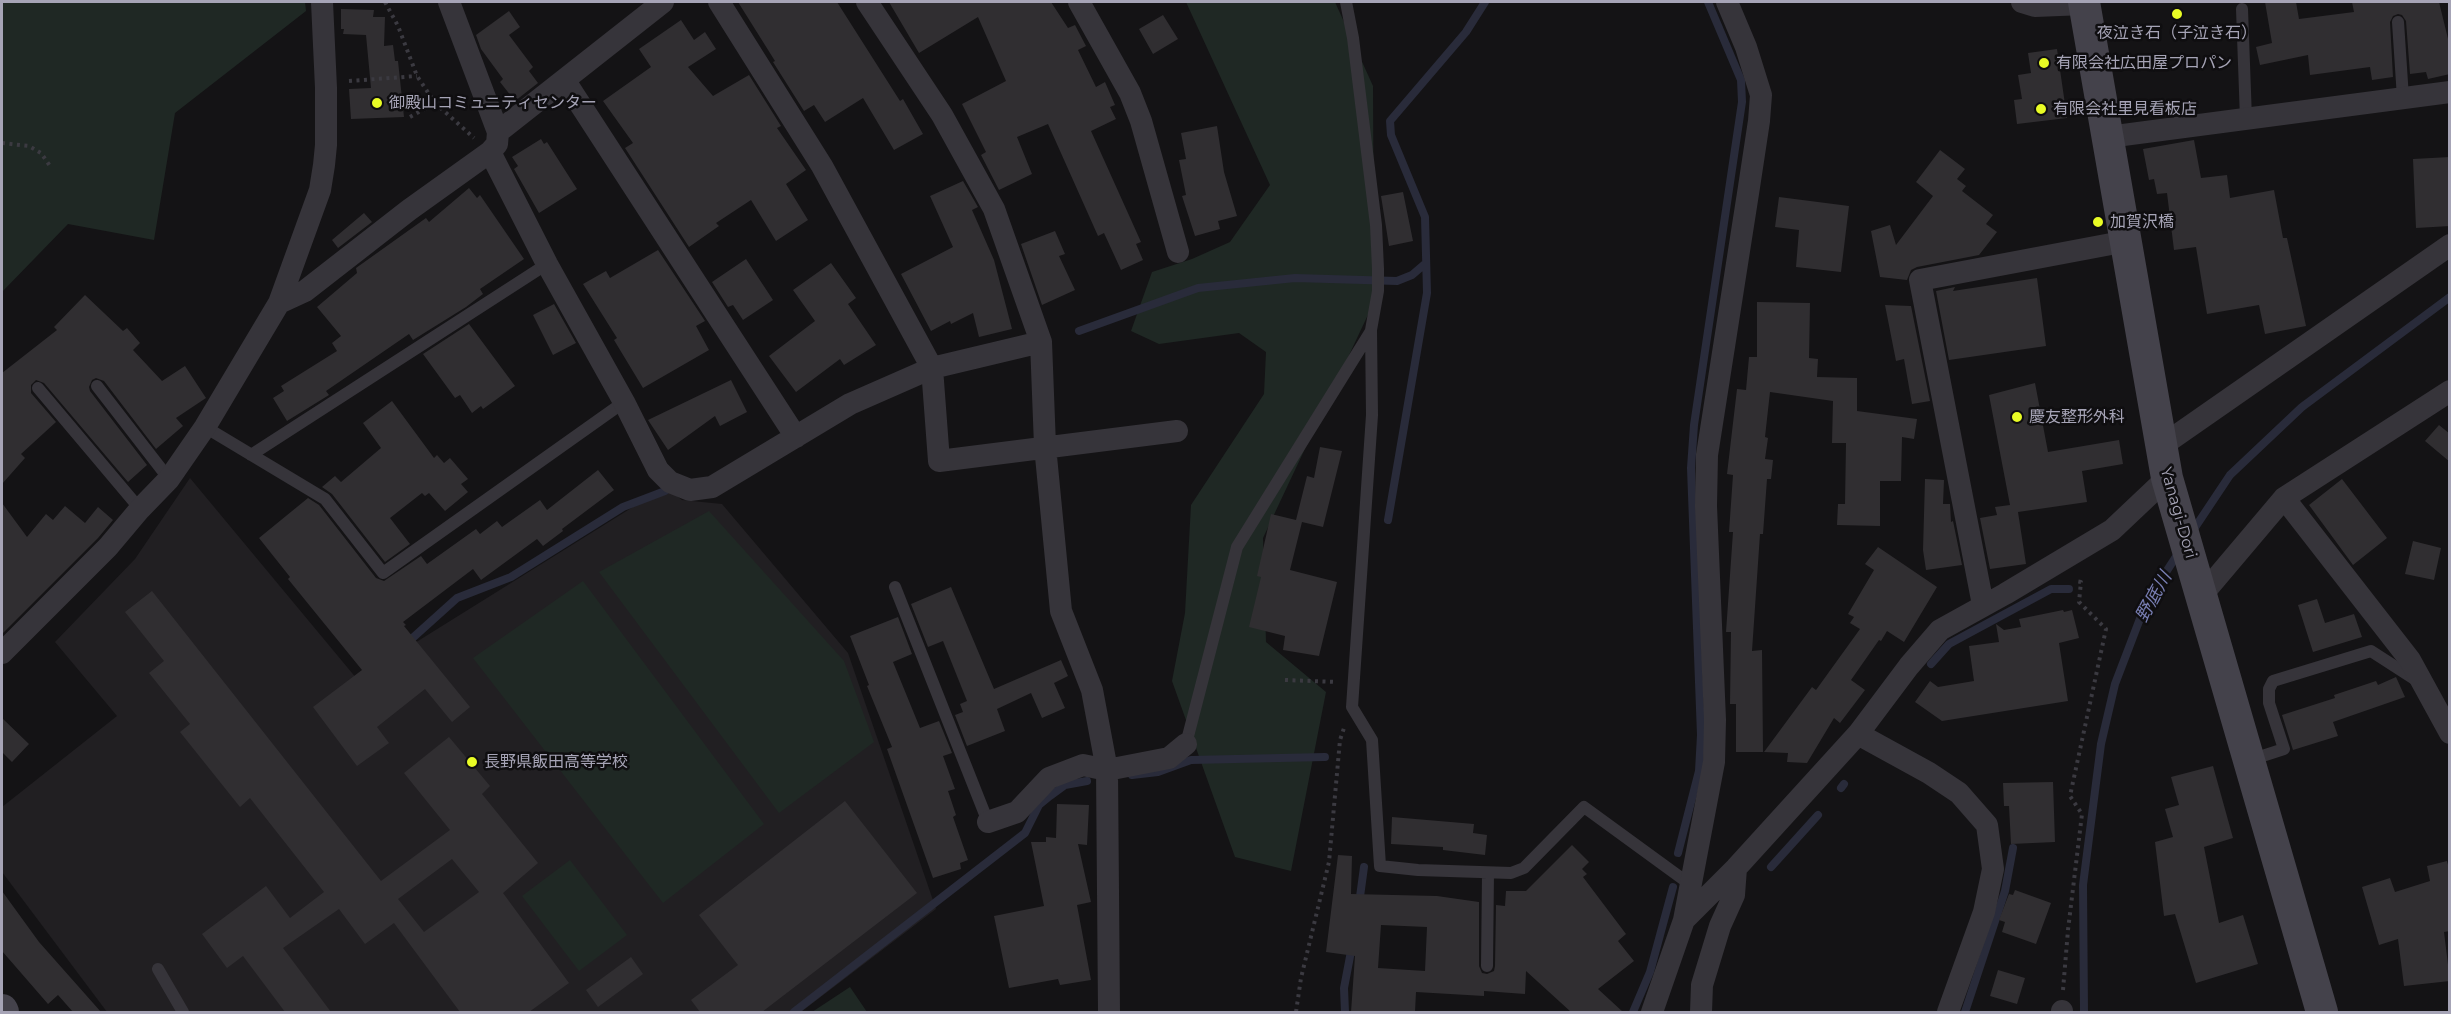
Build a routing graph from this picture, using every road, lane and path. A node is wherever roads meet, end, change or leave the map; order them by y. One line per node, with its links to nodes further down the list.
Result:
1 (322, 2): 30 (street)
2 (385, 2): 14 (path)
3 (449, 2): 23 (street)
4 (662, 2): 16 (street)
5 (718, 2): 33 (street)
6 (867, 2): 32 (street)
7 (1079, 2): 28 (street)
8 (1346, 2): 31 (lane)
9 (1727, 2): 65 (street)
10 (2022, 2): 11 (street)
11 (2084, 3): 22 (street, Yanagi-Dori)
12 (2242, 9): 21 (lane)
13 (2398, 22): 18 (lane)
14 (417, 76): 15 (path); 19 (path)
15 (338, 81)
16 (565, 81): 23 (street); 40 (street)
17 (2450, 92): 18 (street)
18 (2403, 98): 21 (street)
19 (435, 103): 20 (path); 23 (path)
20 (410, 117)
21 (2246, 119): 22 (street)
22 (2108, 137): 26 (street, Yanagi-Dori)
23 (494, 142): 29 (street); 30 (street)
24 (2, 143): 25 (path)
25 (50, 166)
26 (2127, 242): 42 (street, Yanagi-Dori); 51 (street)
27 (2450, 245): 42 (street)
28 (1179, 252)
29 (547, 264): 37 (street); 43 (lane)
30 (279, 303): 38 (street)
31 (1371, 330): 54 (lane); 59 (lane)
32 (1041, 342): 33 (street); 41 (street)
33 (933, 368): 40 (street); 41 (street)
34 (97, 386): 44 (lane)
35 (38, 388): 47 (lane)
36 (2448, 393): 46 (street)
37 (624, 402): 40 (street); 43 (lane)
38 (205, 427): 43 (lane); 44 (street)
39 (1177, 431): 41 (street)
40 (796, 437)
41 (1045, 446): 61 (street)
42 (2160, 447): 45 (street, Yanagi-Dori)
43 (251, 455)
44 (169, 479): 47 (street)
45 (2169, 487): 48 (street); 49 (street, Yanagi-Dori)
46 (2284, 498): 49 (street); 55 (street)
47 (140, 509): 52 (street)
48 (2052, 566): 51 (street); 75 (path)
49 (2199, 584): 60 (street, Yanagi-Dori)
50 (895, 587): 62 (lane)
51 (1983, 605): 58 (street)
52 (2, 653)
53 (1286, 680): 54 (path)
54 (1352, 682): 56 (lane)
55 (2422, 684): 57 (street); 60 (lane)
56 (1352, 707): 64 (lane); 71 (path)
57 (2450, 733)
58 (1858, 734): 63 (street); 74 (street)
59 (1186, 744): 61 (street)
60 (2250, 760): 76 (street, Yanagi-Dori)
61 (1107, 770): 62 (street); 70 (street)
62 (988, 822)
63 (1736, 868): 66 (street); 73 (street)
64 (1488, 873): 65 (lane); 67 (lane)
65 (1691, 885): 66 (street)
66 (1684, 920): 72 (street)
67 (1487, 966)
68 (158, 969): 69 (lane)
69 (183, 1012)
70 (1109, 1012)
71 (1296, 1012)
72 (1652, 1012)
73 (1701, 1012)
74 (1948, 1012)
75 (2062, 1012)
76 (2322, 1012)

